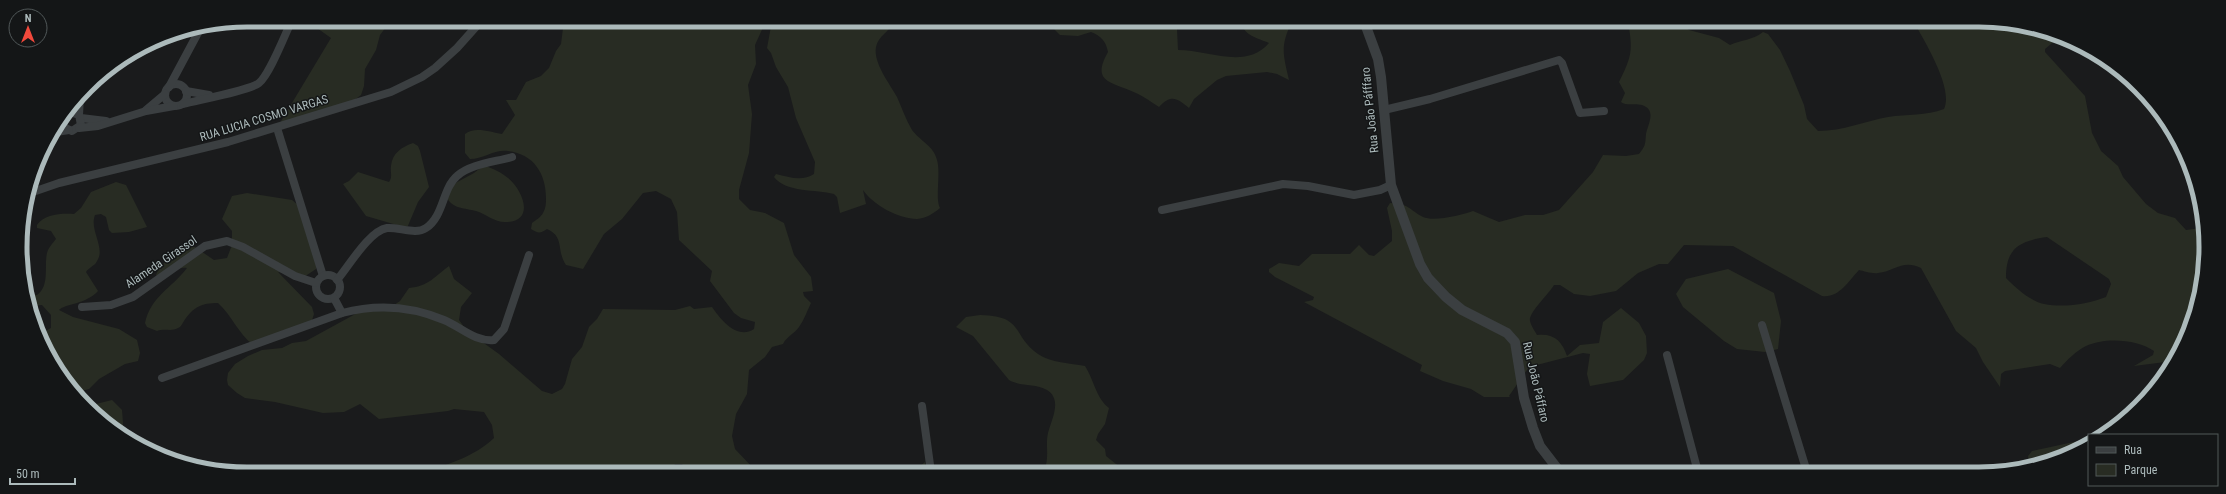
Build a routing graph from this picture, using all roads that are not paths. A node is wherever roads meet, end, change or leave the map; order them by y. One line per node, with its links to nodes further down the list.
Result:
1 (289, 27): 9 (street)
2 (476, 27): 21 (street, RUA LUCIA COSMO VARGAS)
3 (1366, 27): 13 (street, Rua João Páfffaro)
4 (198, 32): 5 (street)
5 (182, 62): 6 (street); 7 (street)
6 (169, 87): 7 (street); 8 (street)
7 (183, 88): 9 (street); 11 (street)
8 (165, 94): 12 (street); 14 (street)
9 (212, 95): 11 (street)
10 (80, 104): 17 (street)
11 (183, 104): 12 (street)
12 (174, 106): 14 (street)
13 (1384, 110): 15 (street); 25 (street, Rua João Páfffaro)
14 (146, 111): 18 (street)
15 (1604, 111)
16 (72, 113): 17 (street)
17 (80, 116): 18 (street); 20 (street)
18 (115, 121): 20 (street)
19 (64, 125): 22 (street)
20 (79, 128): 22 (street)
21 (277, 128): 26 (street, RUA LUCIA COSMO VARGAS); 30 (street)
22 (69, 130): 23 (street)
23 (60, 131)
24 (512, 157): 31 (street)
25 (1391, 185): 27 (street, Rua João Páfffaro); 28 (street)
26 (34, 192)
27 (1394, 197): 41 (street, Rua João Páffaro)
28 (1162, 210)
29 (529, 254): 35 (street)
30 (323, 276): 31 (street); 32 (street)
31 (337, 280): 33 (street)
32 (316, 283): 33 (street); 34 (street, Alameda Girassol)
33 (334, 298): 35 (street)
34 (82, 307)
35 (342, 313): 38 (street)
36 (1762, 325): 43 (street)
37 (1666, 355): 42 (street)
38 (162, 378)
39 (922, 406): 40 (street)
40 (930, 467)
41 (1556, 467)
42 (1697, 467)
43 (1805, 467)

